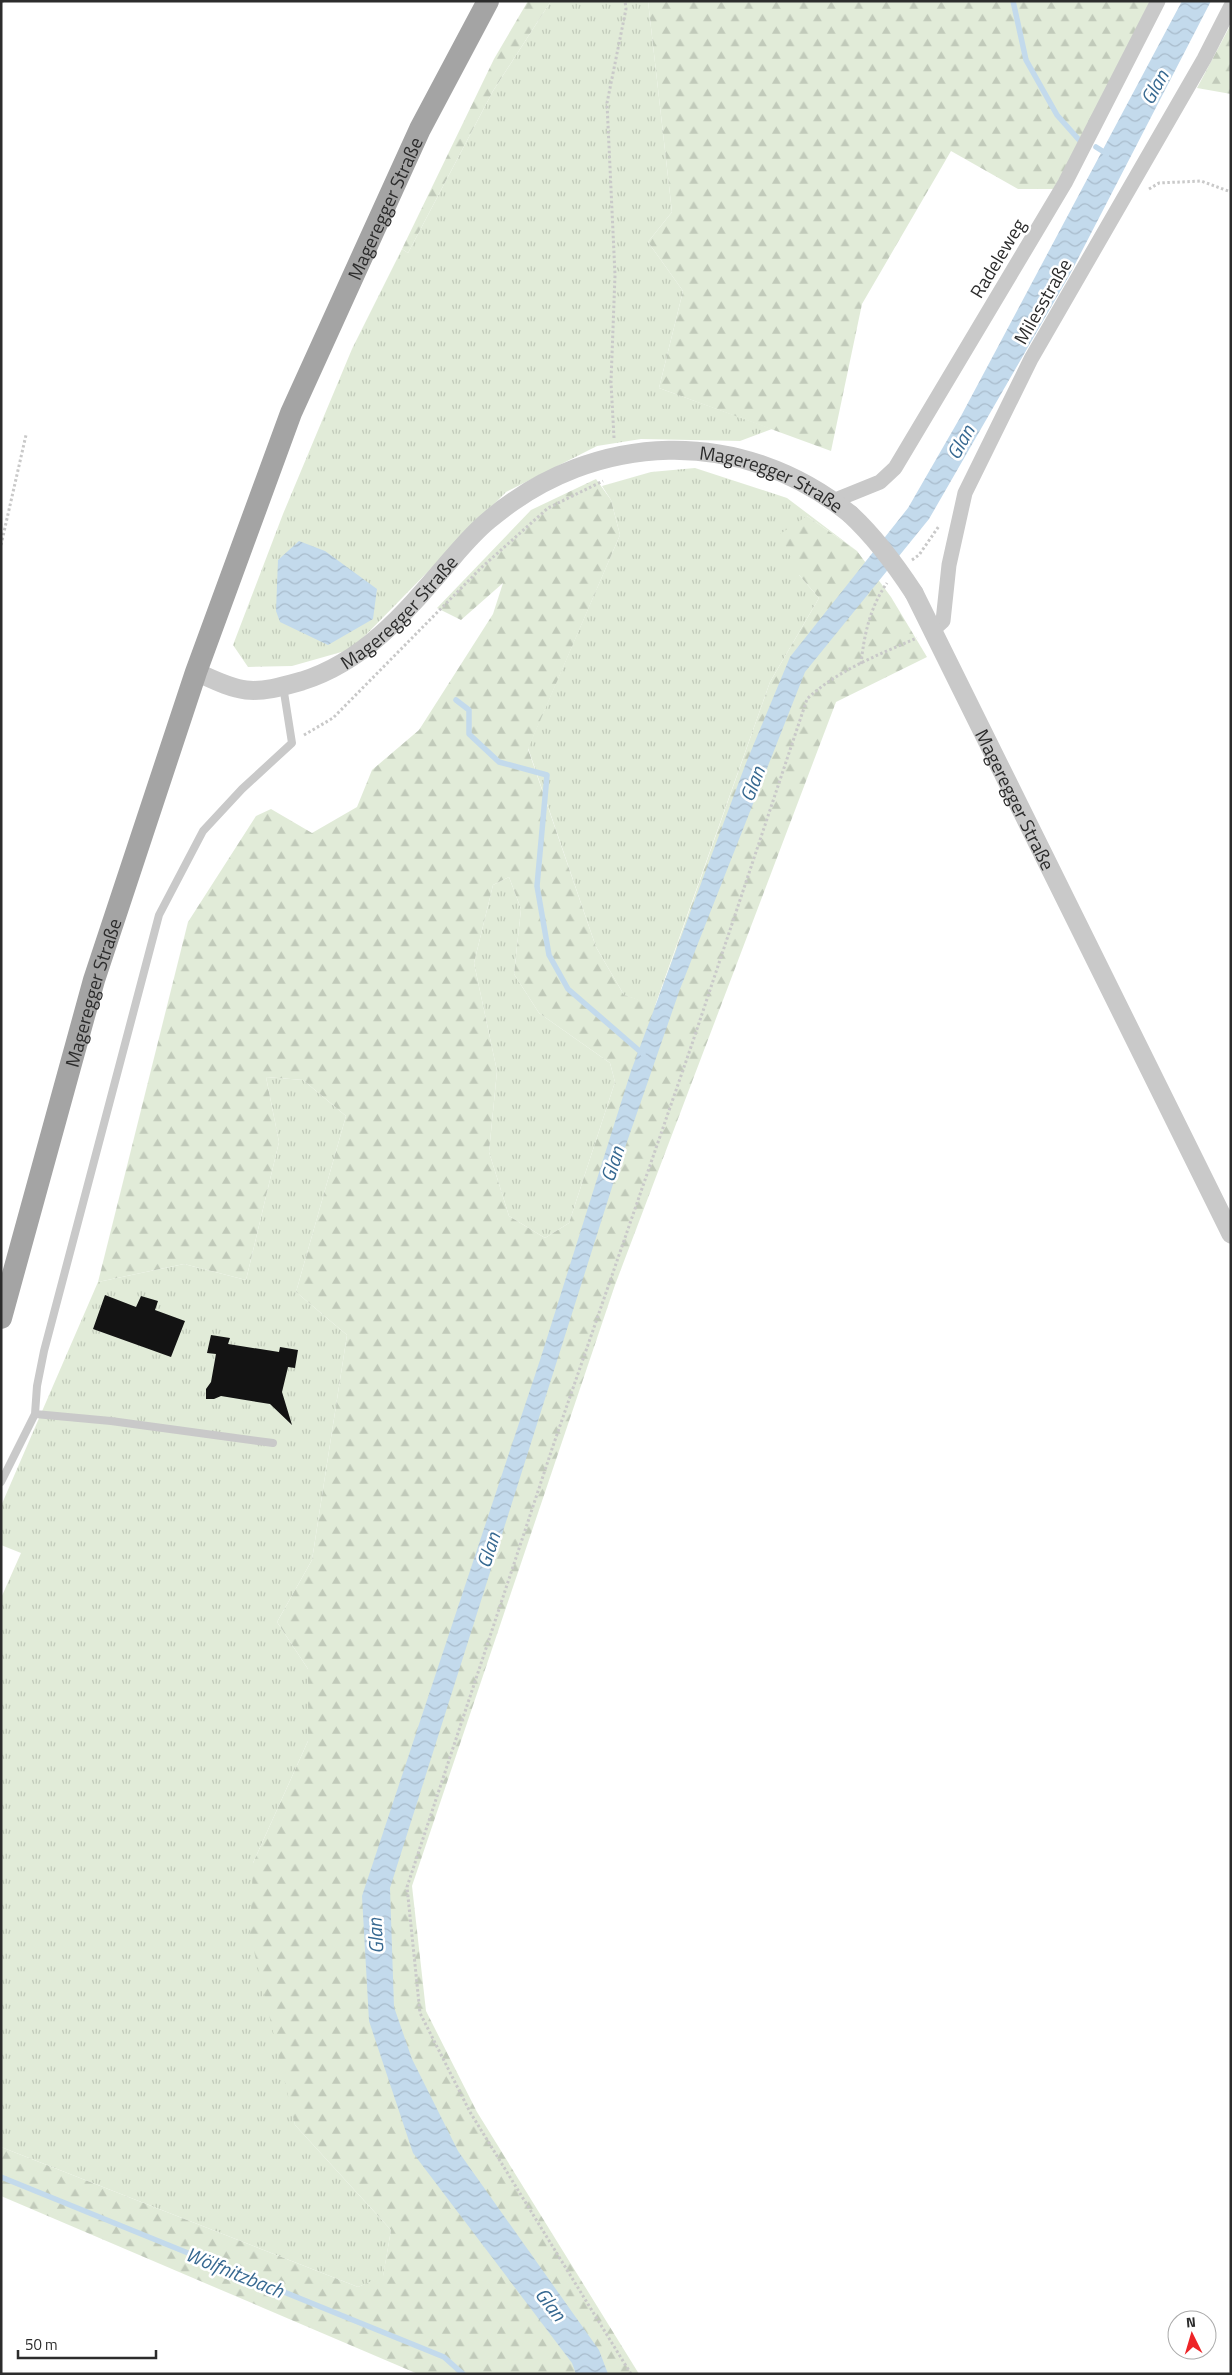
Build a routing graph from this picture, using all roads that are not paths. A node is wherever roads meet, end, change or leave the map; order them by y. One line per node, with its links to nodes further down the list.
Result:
1 (488, 1): 6 (main road, Mageregger Straße)
2 (1158, 1): 4 (street, Radeleweg)
3 (1231, 6): 5 (street, Milesstraße)
4 (833, 501): 5 (street, Mageregger Straße, bridge); 7 (street, Mageregger Straße)
5 (926, 634): 8 (street, Mageregger Straße)
6 (196, 672): 7 (street, Mageregger Straße); 9 (main road, Mageregger Straße)
7 (283, 686): 10 (lane)
8 (1231, 1234)
9 (1, 1318)
10 (35, 1414): 11 (lane); 12 (lane)
11 (273, 1443)
12 (1, 1482)

